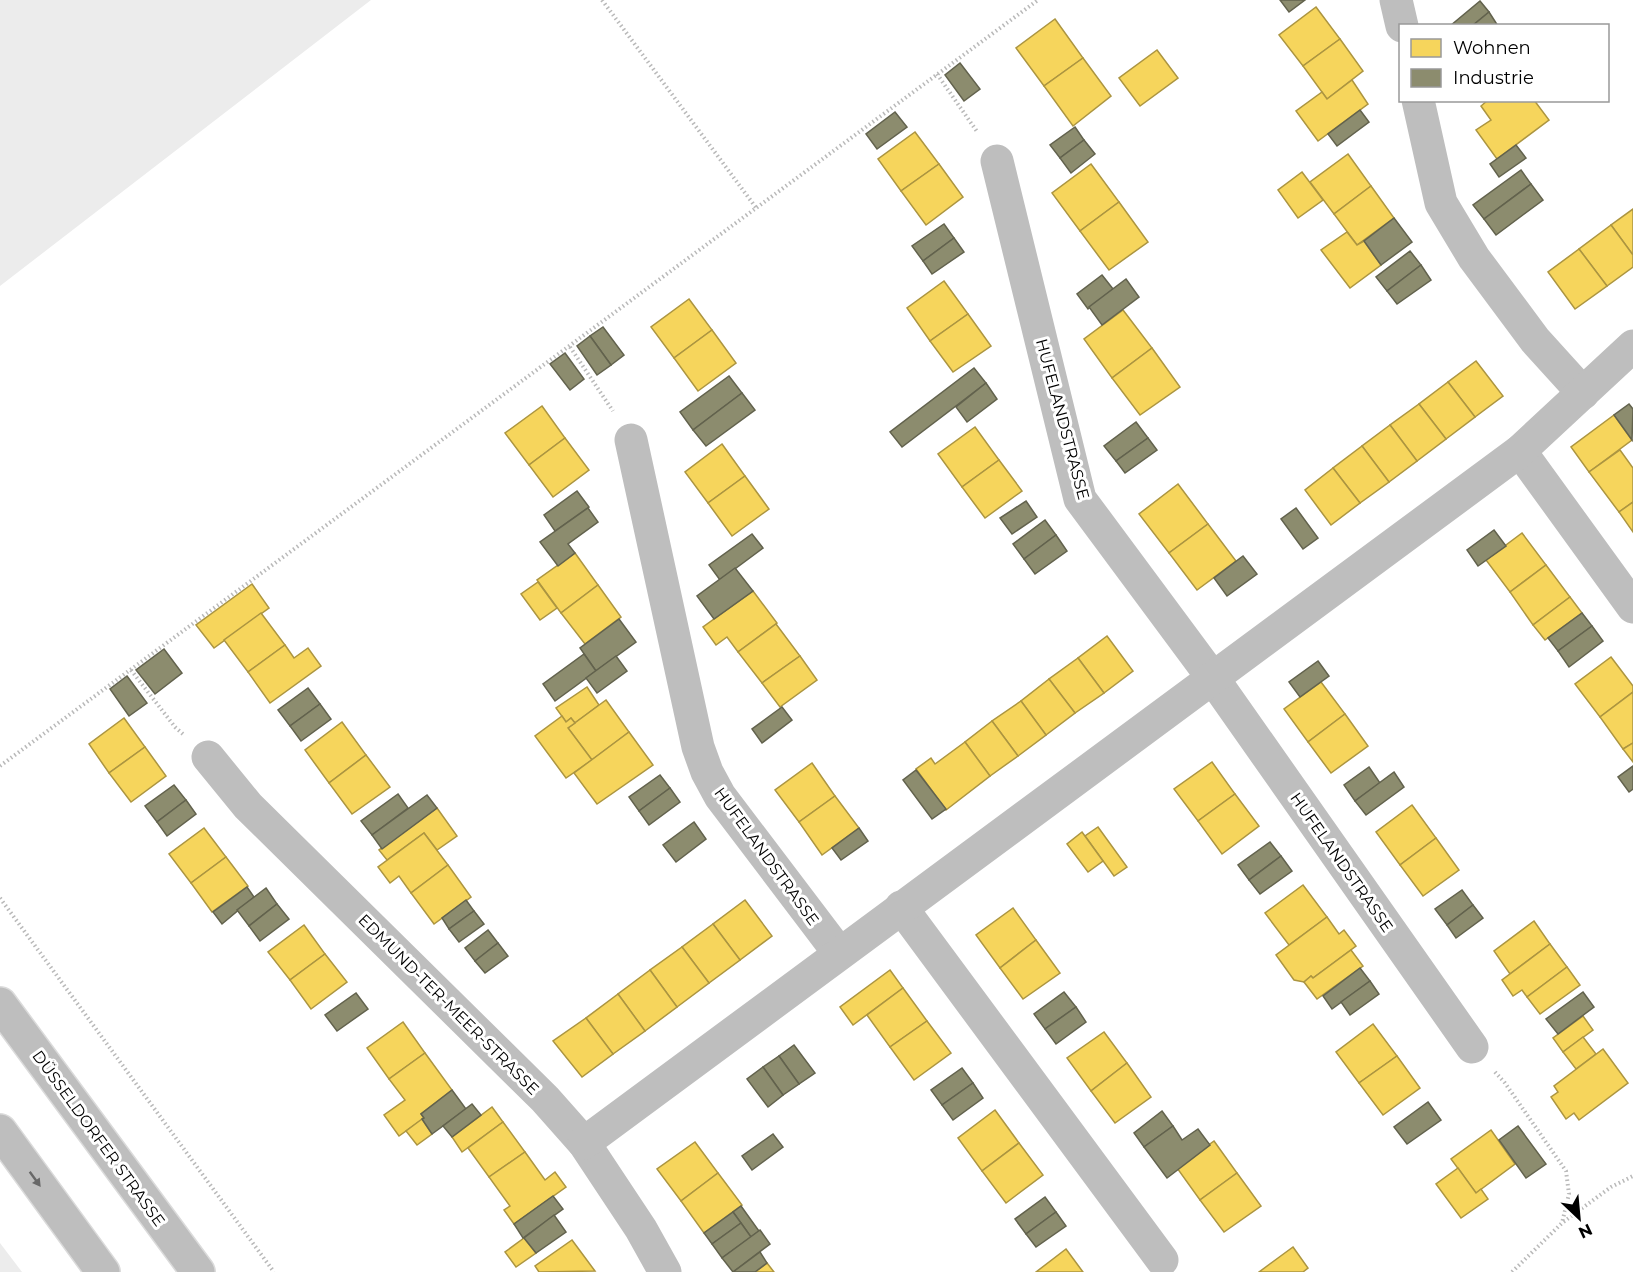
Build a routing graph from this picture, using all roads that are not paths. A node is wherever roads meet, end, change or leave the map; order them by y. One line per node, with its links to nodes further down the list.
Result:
1 (1396, 0): 2 (street)
2 (1402, 24)
3 (1418, 102): 6 (street)
4 (997, 161): 10 (street, HUFELANDSTRASSE)
5 (1633, 346): 6 (street)
6 (1583, 393): 8 (street)
7 (631, 440): 13 (street, HUFELANDSTRASSE)
8 (1520, 451): 9 (street); 10 (street)
9 (1633, 607)
10 (1212, 677): 12 (street); 15 (street, HUFELANDSTRASSE)
11 (208, 757): 17 (street, EDMUND-TER-MEER-STRASSE)
12 (902, 907): 13 (street); 18 (street)
13 (839, 953): 17 (street)
14 (0, 1004): 20 (street, DÜSSELDORFER STRASSE)
15 (1472, 1047)
16 (0, 1131): 19 (street, one-way to 19)
17 (584, 1143): 21 (street, EDMUND-TER-MEER-STRASSE)
18 (1162, 1260)
19 (103, 1272)
20 (198, 1272)
21 (665, 1272)

